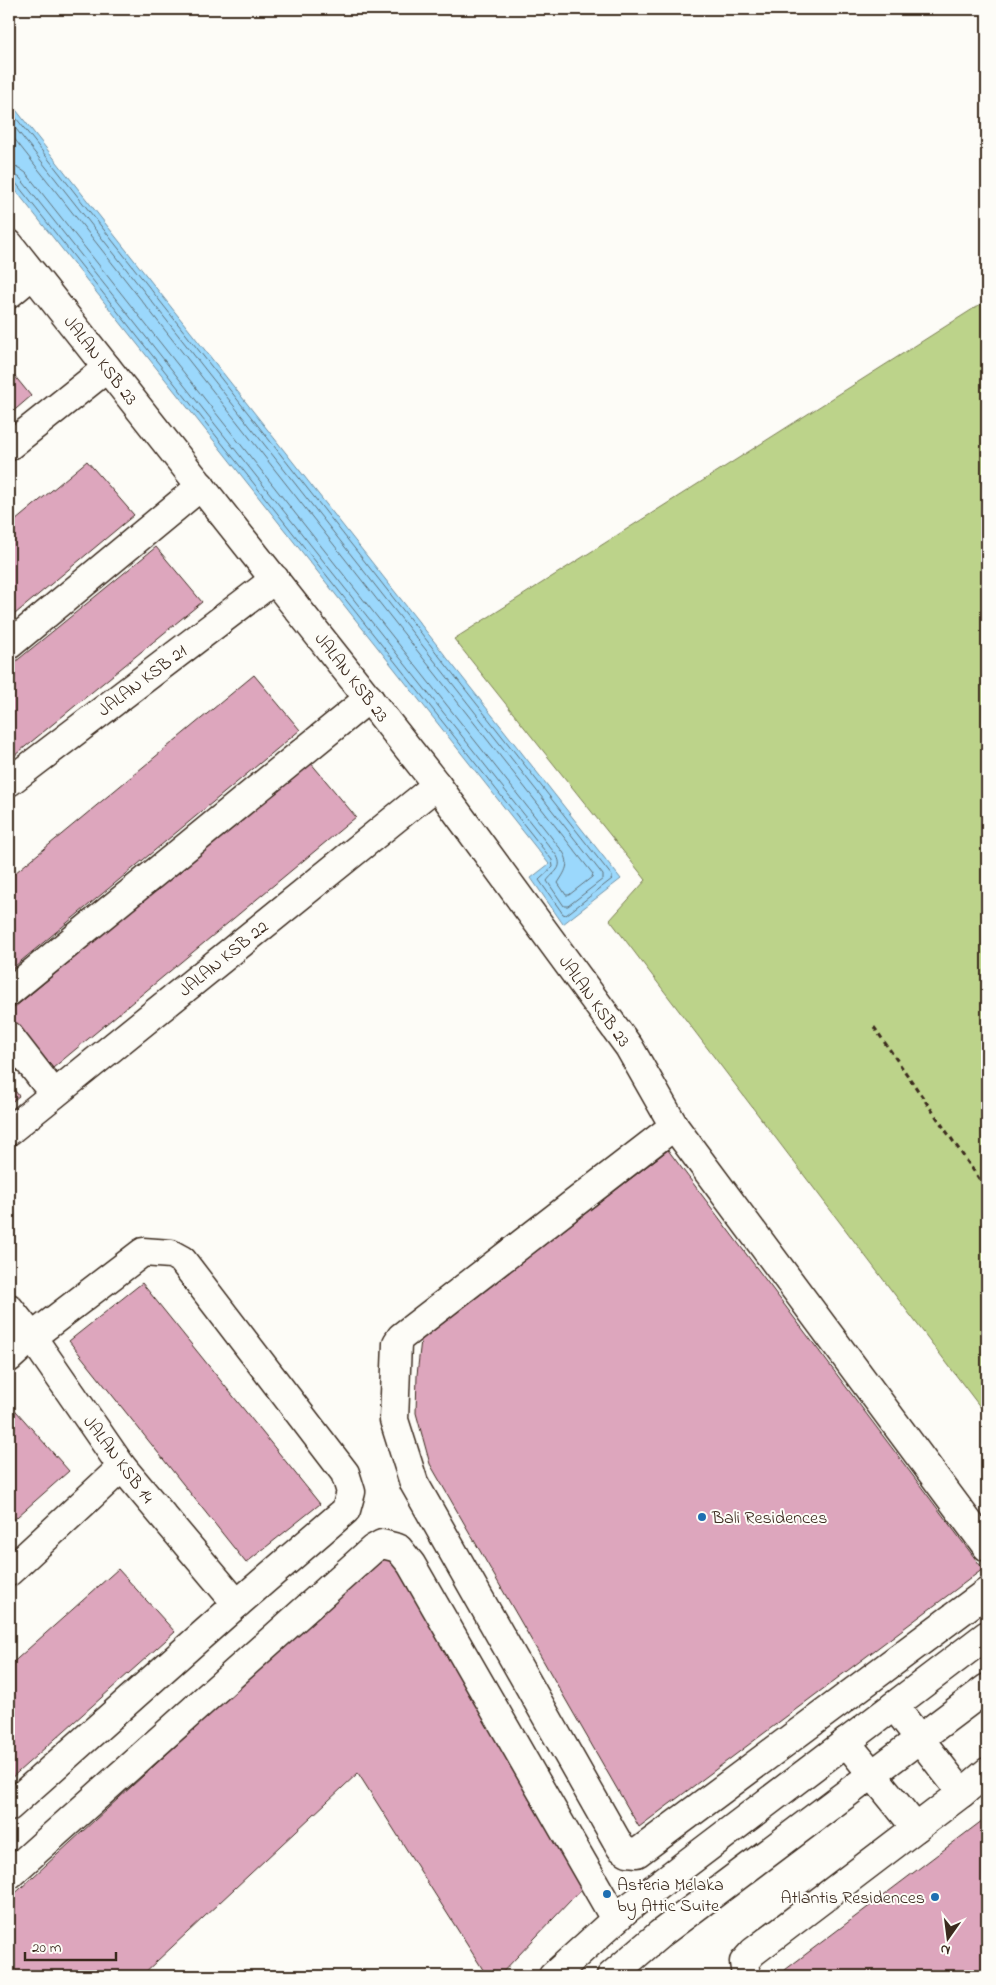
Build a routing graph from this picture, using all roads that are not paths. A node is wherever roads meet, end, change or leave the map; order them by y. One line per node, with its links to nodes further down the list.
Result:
1 (9, 244): 2 (street, JALAN KSB 23)
2 (33, 274): 3 (street); 4 (street, JALAN KSB 23)
3 (9, 294)
4 (107, 368): 5 (street); 6 (street, JALAN KSB 23)
5 (9, 446)
6 (201, 486): 7 (street, JALAN KSB 23); 8 (street)
7 (274, 579): 9 (street, JALAN KSB 23); 10 (street, JALAN KSB 21)
8 (9, 646)
9 (369, 698): 11 (street, JALAN KSB 23); 12 (street)
10 (9, 782)
11 (437, 785): 14 (street, JALAN KSB 22); 15 (street, JALAN KSB 23)
12 (9, 992)
13 (9, 1036): 14 (street)
14 (54, 1094): 16 (street, JALAN KSB 22)
15 (674, 1126): 21 (street, JALAN KSB 23); 32 (street)
16 (9, 1131)
17 (9, 1308): 18 (street, JALAN KSB 14)
18 (32, 1337): 19 (street); 20 (street, JALAN KSB 14); 24 (street)
19 (9, 1358)
20 (122, 1467): 22 (street); 24 (street, JALAN KSB 14)
21 (987, 1547)
22 (9, 1572)
23 (987, 1592): 32 (street)
24 (237, 1604): 34 (street)
25 (987, 1635): 27 (street)
26 (987, 1688): 28 (street)
27 (894, 1706): 28 (street); 29 (street)
28 (920, 1739): 31 (street); 33 (street)
29 (846, 1742): 31 (street); 35 (street)
30 (987, 1772): 33 (street)
31 (873, 1775): 36 (street); 40 (street)
32 (735, 1780): 35 (street)
33 (962, 1793): 36 (street)
34 (9, 1807)
35 (757, 1811): 38 (street)
36 (916, 1828): 41 (street)
37 (9, 1875): 38 (street)
38 (615, 1919): 39 (street)
39 (553, 1976)
40 (611, 1976)
41 (746, 1976)

